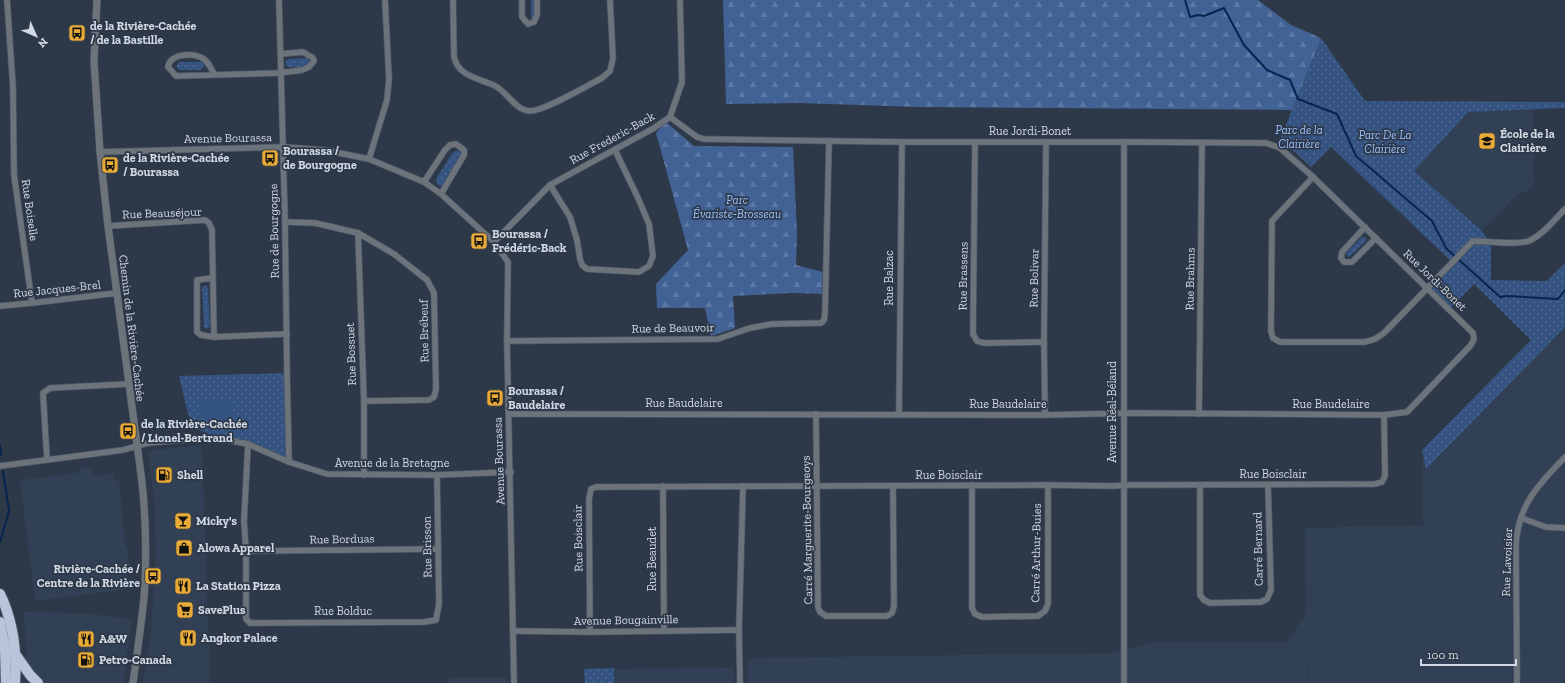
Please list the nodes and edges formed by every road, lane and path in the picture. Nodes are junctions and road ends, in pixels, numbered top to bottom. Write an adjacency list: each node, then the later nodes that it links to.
1 (7, 0): 38 (street, Rue Boiselle)
2 (98, 0): 22 (street, Chemin de la Rivière-Cachée)
3 (279, 0): 10 (street, Rue de Bourgogne)
4 (385, 0): 23 (street)
5 (453, 0): 8 (street)
6 (522, 0): 7 (street)
7 (537, 0)
8 (610, 0)
9 (680, 0): 13 (street, Rue Frederic-Back)
10 (280, 54): 11 (street, Rue de Bourgogne); 11 (street)
11 (280, 72): 12 (street); 20 (street, Rue de Bourgogne)
12 (214, 74): 12 (street)
13 (670, 117): 14 (street, Rue Jordi-Bonet); 21 (street, Rue Frederic-Back)
14 (829, 141): 15 (street, Rue Jordi-Bonet); 43 (street, Rue de Beauvoir)
15 (902, 142): 18 (street, Rue Jordi-Bonet); 50 (street, Rue Balzac)
16 (1046, 142): 17 (street, Rue Jordi-Bonet); 18 (street, Rue Jordi-Bonet); 44 (street, Rue Bolivar)
17 (1124, 142): 19 (street, Rue Jordi-Bonet); 47 (street, Avenue Réal-Béland)
18 (975, 143): 44 (street, Rue Brassens)
19 (1202, 143): 24 (street, Rue Jordi-Bonet); 51 (street, Rue Brahms)
20 (283, 147): 22 (street, Avenue Bourassa); 23 (street, Avenue Bourassa); 29 (street, Rue de Bourgogne)
21 (614, 150): 26 (street, Rue Frederic-Back); 26 (street)
22 (100, 152): 30 (street, Chemin de la Rivière-Cachée)
23 (369, 159): 25 (street, Avenue Bourassa)
24 (1313, 177): 31 (street, Rue Jordi-Bonet); 36 (street)
25 (424, 182): 27 (street, Avenue Bourassa); 27 (street)
26 (550, 185): 34 (street, Rue Frederic-Back)
27 (440, 194): 34 (street, Avenue Bourassa)
28 (1565, 209): 36 (street)
29 (285, 222): 32 (street, Rue Brébeuf); 40 (street, Rue de Bourgogne)
30 (108, 226): 35 (street, Rue Beauséjour); 37 (street, Chemin de la Rivière-Cachée)
31 (1365, 227): 33 (street, Rue Jordi-Bonet); 33 (street)
32 (358, 233): 46 (street, Rue Bossuet); 46 (street, Rue Brébeuf)
33 (1376, 238): 36 (street, Rue Jordi-Bonet)
34 (494, 242): 43 (street, Avenue Bourassa)
35 (212, 278): 41 (street, Rue Beauséjour); 41 (street)
36 (1427, 288): 42 (street, Rue Jordi-Bonet)
37 (117, 293): 38 (street, Rue Jacques-Brel); 45 (street, Chemin de la Rivière-Cachée)
38 (32, 304): 39 (street, Rue Jacques-Brel)
39 (0, 306)
40 (287, 334): 41 (street); 58 (street, Rue de Bourgogne)
41 (214, 336)
42 (1474, 339): 53 (street, Rue Baudelaire)
43 (508, 340): 48 (street, Avenue Bourassa)
44 (1044, 342): 52 (street, Rue Bolivar)
45 (128, 384): 55 (street, Chemin de la Rivière-Cachée); 57 (street)
46 (364, 401): 62 (street, Rue Bossuet)
47 (1123, 413): 51 (street, Rue Baudelaire); 52 (street, Rue Baudelaire); 71 (street, Avenue Réal-Béland)
48 (509, 414): 49 (street, Rue Baudelaire); 60 (street, Avenue Bourassa)
49 (816, 414): 50 (street, Rue Baudelaire); 68 (street, Carré Marguerite-Bourgeoys)
50 (900, 414): 52 (street, Rue Baudelaire)
51 (1199, 414): 53 (street, Rue Baudelaire)
52 (1045, 415)
53 (1384, 415): 65 (street, Rue Boisclair)
54 (248, 444): 55 (street, Avenue de la Bretagne); 58 (street, Avenue de la Bretagne); 75 (street)
55 (137, 446): 57 (street, Avenue de la Bretagne); 88 (street, Chemin de la Rivière-Cachée)
56 (1565, 458): 72 (street, Rue Lavoisier)
57 (47, 459): 59 (street, Avenue de la Bretagne)
58 (289, 462): 62 (street, Avenue de la Bretagne)
59 (0, 466)
60 (511, 472): 61 (street, Avenue de la Bretagne); 80 (street, Avenue Bourassa)
61 (437, 474): 62 (street, Avenue de la Bretagne); 74 (street, Rue Brisson)
62 (364, 475)
63 (1048, 485): 70 (street, Rue Boisclair); 70 (street, Carré Arthur-Buies); 71 (street, Rue Boisclair)
64 (1200, 485): 65 (street, Rue Boisclair); 65 (street, Carré Bernard); 71 (street, Rue Boisclair)
65 (1268, 485)
66 (663, 486): 67 (street, Rue Boisclair); 81 (street, Rue Beaudet); 82 (street, Rue Boisclair)
67 (743, 486): 68 (street, Rue Boisclair); 79 (street)
68 (817, 486): 69 (street, Rue Boisclair); 69 (street, Carré Marguerite-Bourgeoys)
69 (893, 486): 70 (street, Rue Boisclair)
70 (972, 486)
71 (1123, 486): 91 (street, Avenue Réal-Béland)
72 (1520, 518): 73 (street); 92 (street, Rue Lavoisier)
73 (1565, 528)
74 (438, 549): 75 (street, Rue Borduas); 77 (street, Rue Brisson)
75 (246, 551): 77 (street, Rue Bolduc)
76 (0, 594): 83 (highway)
77 (436, 620)
78 (0, 622): 84 (highway)
79 (739, 630): 81 (street, Avenue Bougainville); 90 (street)
80 (513, 631): 82 (street, Avenue Bougainville); 89 (street, Avenue Bourassa)
81 (664, 631): 82 (street, Avenue Bougainville)
82 (590, 632)
83 (16, 655): 86 (highway); 87 (highway)
84 (3, 666): 85 (highway)
85 (6, 683)
86 (15, 683)
87 (38, 683)
88 (133, 683)
89 (514, 683)
90 (740, 683)
91 (1124, 683)
92 (1517, 683)

